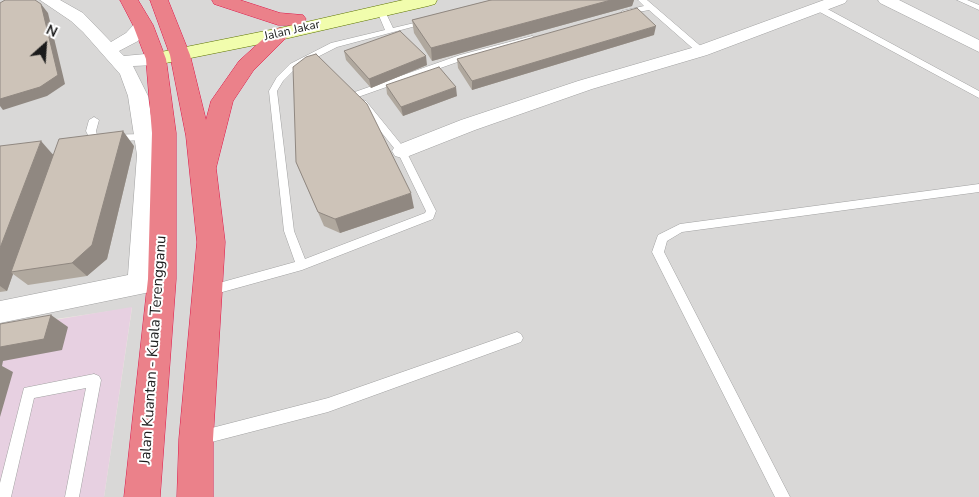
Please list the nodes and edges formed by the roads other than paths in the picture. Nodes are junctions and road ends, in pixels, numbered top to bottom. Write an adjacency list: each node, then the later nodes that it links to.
1 (48, 0): 23 (street)
2 (129, 0): 16 (highway, Jalan Kuantan - Kuala Terengganu)
3 (159, 0): 22 (highway, Jalan Kuantan - Kuala Terengganu)
4 (221, 0): 14 (highway)
5 (428, 0): 10 (main road, Jalan Jakar)
6 (839, 0): 11 (street)
7 (886, 0): 20 (street)
8 (961, 0): 12 (lane)
9 (645, 2): 13 (lane); 21 (lane)
10 (384, 5): 14 (main road, Jalan Jakar); 17 (lane); 18 (main road, Jalan Jakar)
11 (819, 8): 21 (street); 24 (lane)
12 (979, 8)
13 (613, 17)
14 (296, 19): 22 (main road, Jalan Jakar)
15 (438, 19): 17 (lane)
16 (143, 25): 22 (highway, Jalan Kuantan - Kuala Terengganu); 23 (street)
17 (390, 31): 30 (lane)
18 (280, 34): 22 (main road, Jalan Jakar); 28 (highway)
19 (538, 37): 27 (lane)
20 (979, 47)
21 (701, 51): 27 (street)
22 (166, 52): 23 (street); 26 (highway, Jalan Kuantan - Kuala Terengganu); 28 (highway, Jalan Kuantan - Kuala Terengganu)
23 (113, 56): 26 (street)
24 (979, 95)
25 (94, 120): 26 (lane)
26 (154, 135): 31 (highway, Jalan Kuantan - Kuala Terengganu)
27 (402, 150): 30 (lane)
28 (204, 171): 32 (highway, Jalan Kuantan - Kuala Terengganu)
29 (979, 188): 40 (lane)
30 (302, 265): 32 (lane)
31 (151, 281): 33 (street); 38 (highway, Jalan Kuantan - Kuala Terengganu)
32 (208, 291): 35 (highway, Jalan Kuantan - Kuala Terengganu)
33 (0, 312)
34 (516, 338): 35 (lane)
35 (196, 439): 39 (highway, Jalan Kuantan - Kuala Terengganu)
36 (4, 497): 37 (lane)
37 (72, 497)
38 (142, 497)
39 (195, 497)
40 (783, 497)

